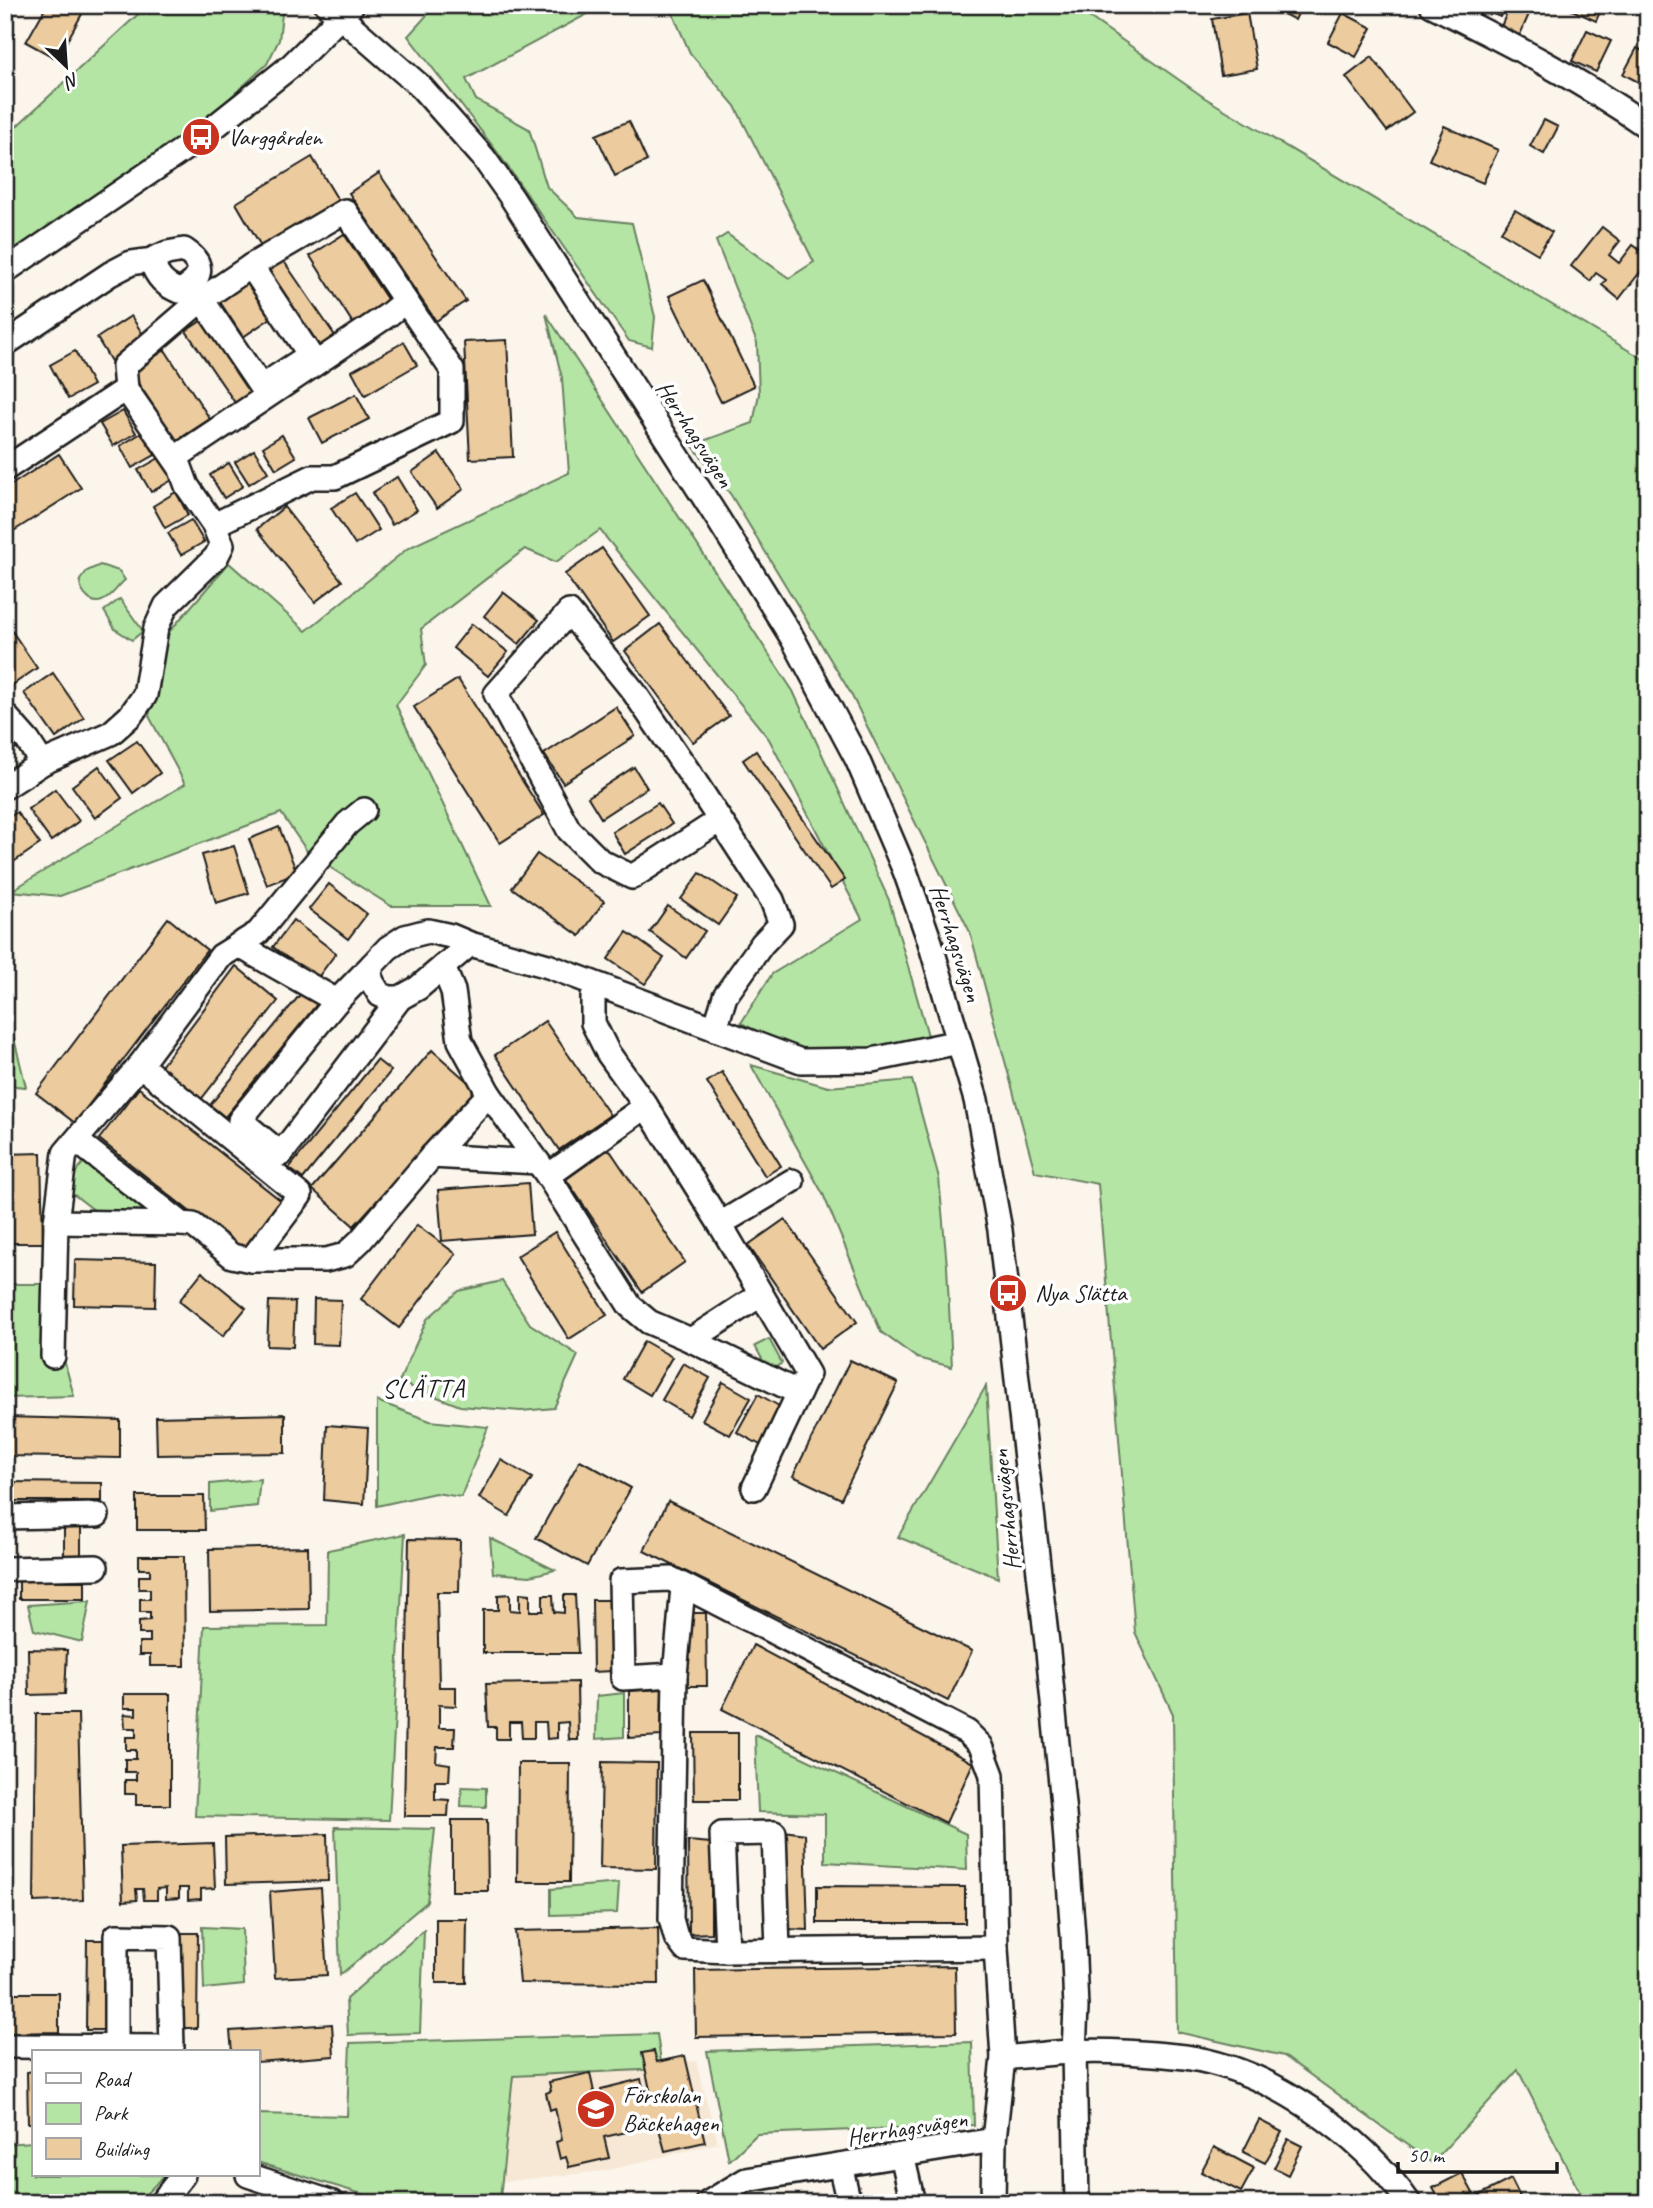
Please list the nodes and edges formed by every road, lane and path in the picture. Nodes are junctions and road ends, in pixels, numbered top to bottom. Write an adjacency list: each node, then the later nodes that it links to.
1 (1432, 5): 3 (street)
2 (340, 9): 6 (street); 27 (street, Herrhagsvägen)
3 (1648, 127)
4 (159, 256): 7 (street); 7 (street); 9 (street)
5 (251, 266): 7 (street); 7 (street); 8 (street)
6 (5, 271)
7 (197, 292): 10 (street)
8 (405, 301): 11 (street); 13 (street)
9 (5, 344)
10 (126, 388): 11 (street); 12 (street)
11 (175, 458): 13 (street)
12 (5, 469)
13 (214, 525): 15 (street)
14 (5, 715): 15 (street)
15 (42, 763): 16 (street)
16 (5, 787)
17 (364, 810): 20 (street)
18 (720, 820): 18 (street); 26 (street)
19 (470, 944): 21 (street); 22 (street); 23 (street)
20 (238, 945): 25 (street); 28 (street)
21 (372, 965): 24 (street); 25 (street)
22 (443, 967): 24 (street); 29 (street)
23 (599, 987): 26 (street); 30 (street)
24 (400, 998): 25 (street)
25 (337, 1000)
26 (715, 1029): 27 (street)
27 (959, 1042): 55 (street, Herrhagsvägen)
28 (140, 1065): 31 (street); 38 (street)
29 (489, 1094): 32 (street); 33 (street)
30 (646, 1106): 33 (street); 37 (street)
31 (77, 1141): 35 (street); 36 (street)
32 (432, 1156): 33 (street); 38 (street)
33 (543, 1169): 40 (street)
34 (792, 1181): 37 (street)
35 (56, 1222): 36 (street); 41 (street)
36 (183, 1224): 38 (street)
37 (720, 1224): 39 (street)
38 (251, 1259)
39 (760, 1295): 40 (street); 42 (street)
40 (691, 1340): 42 (street)
41 (53, 1356)
42 (799, 1393): 43 (street)
43 (754, 1488)
44 (97, 1515): 45 (street)
45 (5, 1517)
46 (96, 1567): 47 (street)
47 (5, 1569)
48 (677, 1583): 49 (street); 49 (street); 50 (street, Herrhagsvägen)
49 (675, 1675): 52 (street)
50 (996, 1948): 51 (street); 56 (street, Herrhagsvägen)
51 (778, 1950): 52 (street); 52 (street)
52 (727, 1951)
53 (5, 2046): 54 (street)
54 (116, 2046): 54 (street)
55 (1074, 2051): 56 (street); 68 (street, Herrhagsvägen); 69 (street)
56 (1003, 2058): 57 (street, Herrhagsvägen)
57 (994, 2140): 58 (street, Herrhagsvägen); 67 (street)
58 (902, 2155): 59 (street, Herrhagsvägen); 66 (street)
59 (840, 2165): 64 (street, Herrhagsvägen); 65 (street)
60 (182, 2176): 62 (street)
61 (251, 2176): 63 (street)
62 (161, 2203)
63 (333, 2203)
64 (708, 2203)
65 (849, 2203)
66 (913, 2203)
67 (993, 2203)
68 (1077, 2203)
69 (1409, 2203)

